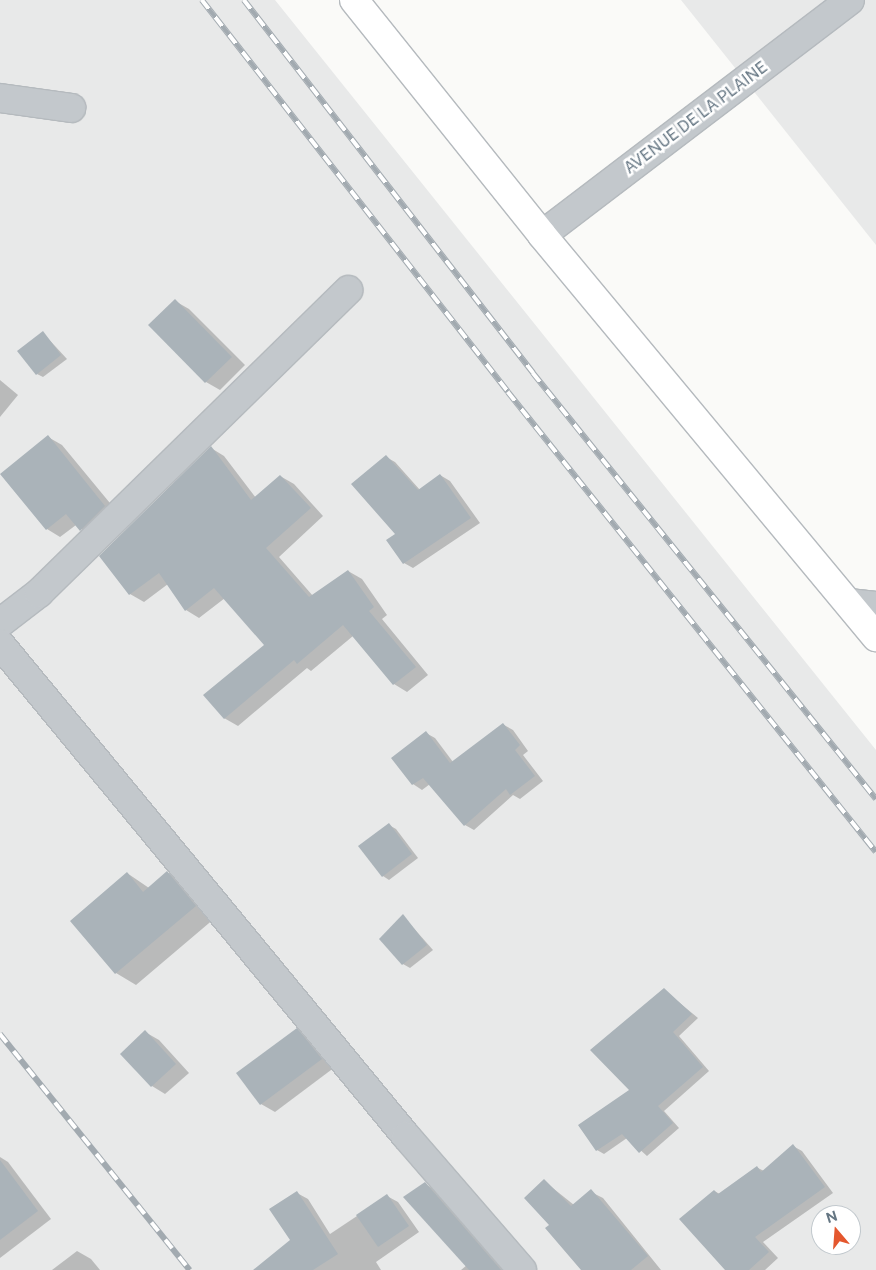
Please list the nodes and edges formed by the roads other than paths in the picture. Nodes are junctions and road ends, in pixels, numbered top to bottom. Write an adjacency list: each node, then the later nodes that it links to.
1 (354, 0): 5 (main road)
2 (850, 0): 5 (street, AVENUE DE LA PLAINE)
3 (0, 98): 4 (street)
4 (71, 108)
5 (542, 235): 7 (main road)
6 (348, 290): 9 (street)
7 (849, 602): 8 (street); 10 (main road)
8 (876, 606)
9 (0, 623)
10 (876, 637)
11 (0, 644): 12 (street)
12 (522, 1270)

